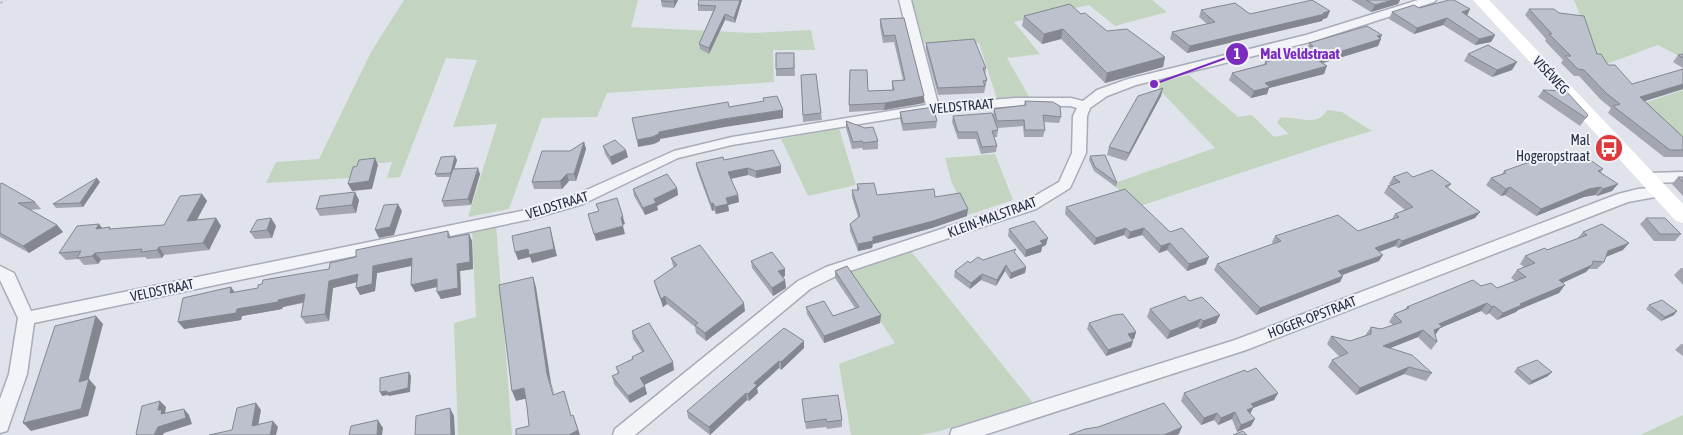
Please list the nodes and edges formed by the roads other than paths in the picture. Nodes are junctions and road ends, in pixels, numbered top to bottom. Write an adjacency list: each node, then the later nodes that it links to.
1 (905, 0): 5 (street)
2 (1430, 0): 4 (street)
3 (1481, 0): 7 (main road, VISÉWEG)
4 (1085, 106): 5 (street, VELDSTRAAT); 12 (street, KLEIN-MALSTRAAT)
5 (932, 108): 10 (street, VELDSTRAAT)
6 (1683, 177): 7 (street, HOGER-OPSTRAAT)
7 (1654, 185): 8 (main road, VISÉWEG); 13 (street, HOGER-OPSTRAAT)
8 (1683, 216)
9 (0, 272): 10 (street)
10 (26, 318): 11 (street)
11 (0, 425)
12 (633, 432)
13 (959, 435)

